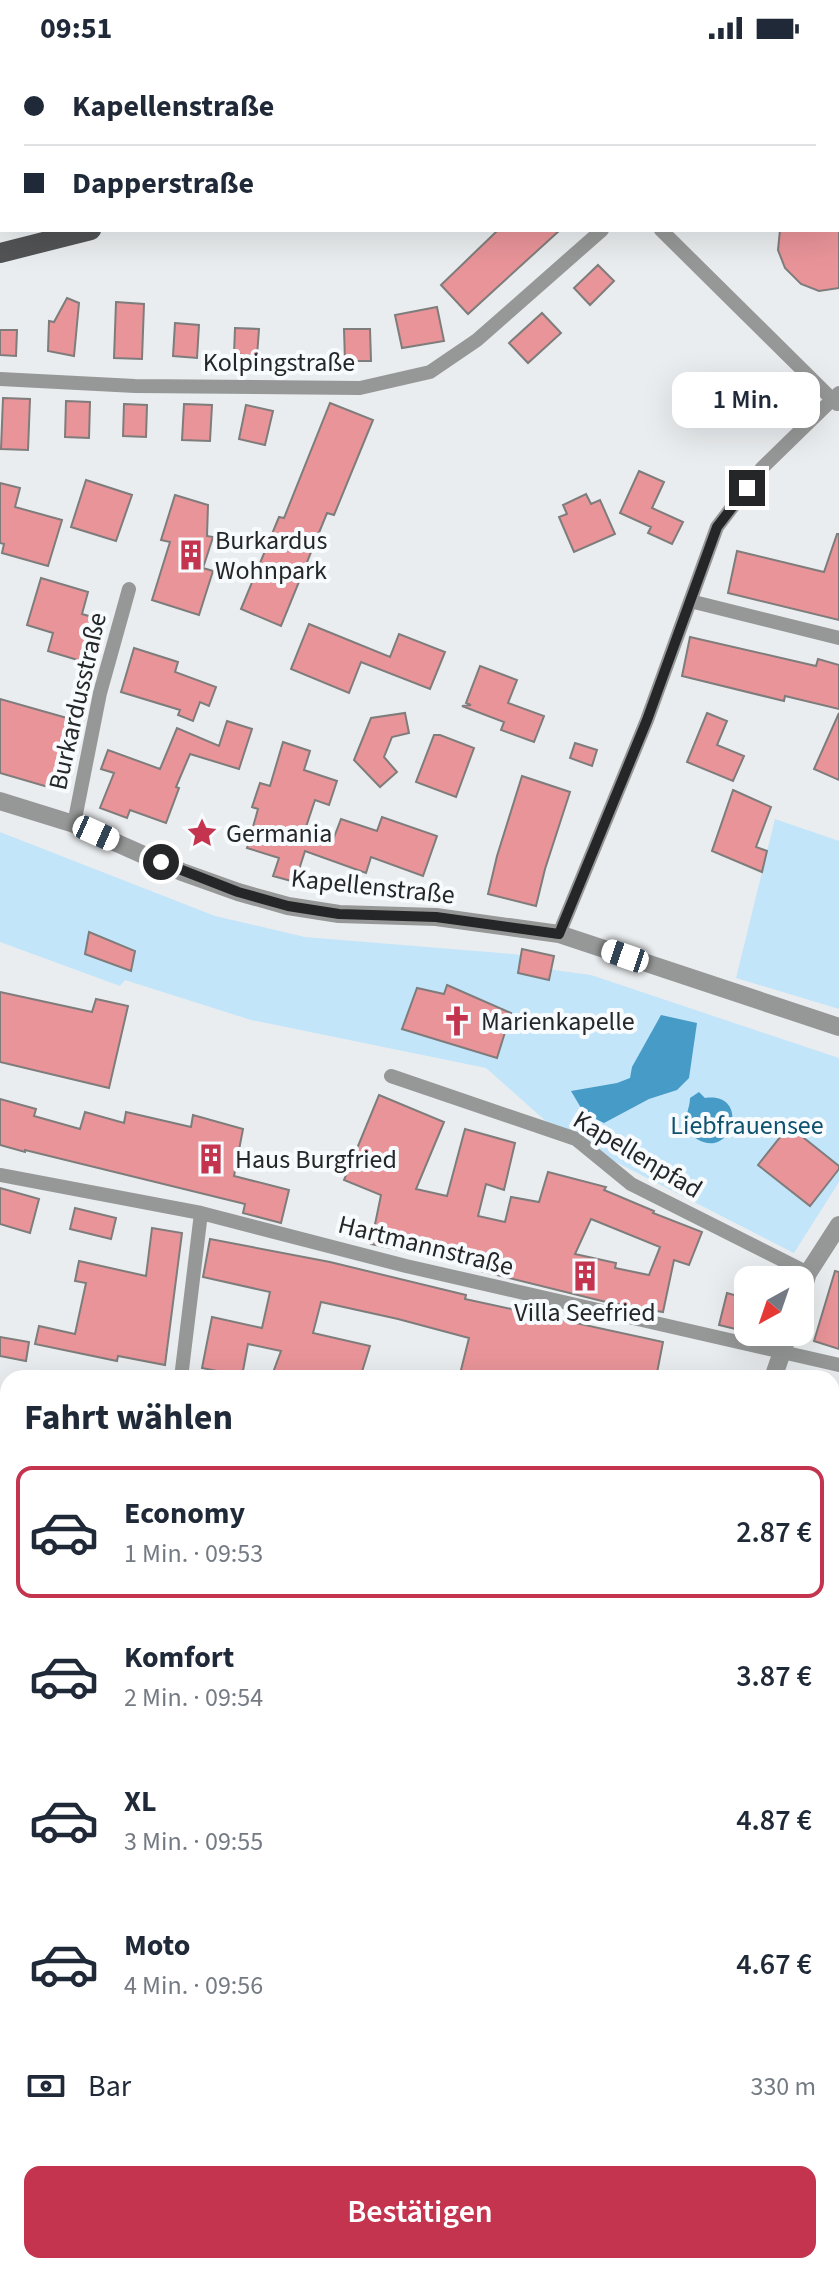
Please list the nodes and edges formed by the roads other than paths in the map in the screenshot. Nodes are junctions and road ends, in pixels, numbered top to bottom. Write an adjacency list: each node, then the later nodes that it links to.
1 (83, 232): 4 (main road)
2 (600, 232): 5 (street, Kolpingstraße)
3 (663, 232): 6 (street)
4 (0, 253)
5 (0, 379)
6 (837, 399): 8 (street)
7 (129, 589): 11 (street, Burkardusstraße)
8 (690, 601): 9 (street); 12 (street)
9 (839, 638)
10 (0, 801): 11 (street, Kapellenstraße)
11 (74, 824): 12 (street, Kapellenstraße)
12 (559, 934): 13 (street, Kapellenstraße)
13 (839, 1027)
14 (391, 1076): 18 (street, Kapellenpfad)
15 (0, 1175): 16 (street, Hartmannstraße)
16 (201, 1213): 21 (street, Hartmannstraße); 23 (street)
17 (839, 1225): 19 (street)
18 (794, 1266)
19 (813, 1266)
20 (784, 1346): 21 (street)
21 (782, 1352): 22 (street, Hartmannstraße); 24 (street)
22 (839, 1365)
23 (182, 1370)
24 (776, 1370)

